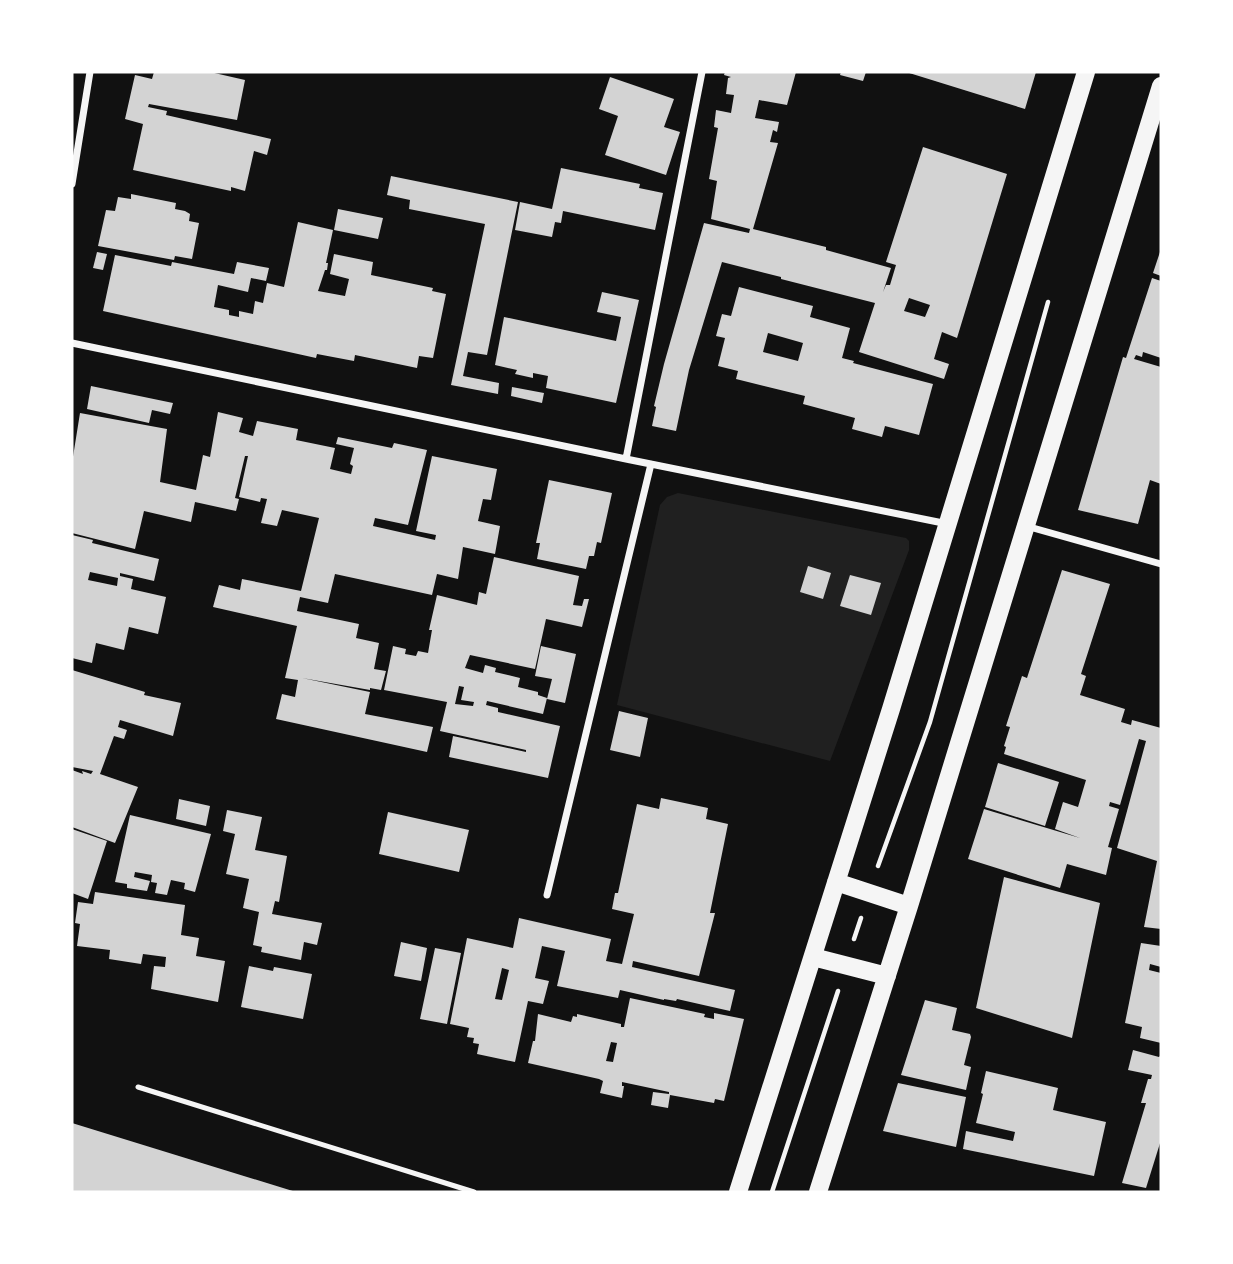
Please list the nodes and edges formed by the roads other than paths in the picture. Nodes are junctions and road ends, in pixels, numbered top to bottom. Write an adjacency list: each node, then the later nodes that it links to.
1 (90, 72): 5 (street)
2 (702, 72): 7 (street)
3 (1086, 72): 9 (main road)
4 (1161, 86): 10 (main road)
5 (72, 184)
6 (72, 343): 7 (street)
7 (626, 459): 8 (street)
8 (651, 464): 9 (street); 13 (street)
9 (949, 524): 12 (main road)
10 (1025, 526): 11 (street); 14 (main road)
11 (1161, 564)
12 (836, 882): 14 (main road); 15 (main road)
13 (547, 895)
14 (909, 906): 16 (main road)
15 (813, 957): 16 (main road); 19 (main road)
16 (887, 976): 20 (main road)
17 (138, 1087): 18 (lane)
18 (474, 1192)
19 (738, 1192)
20 (818, 1192)

